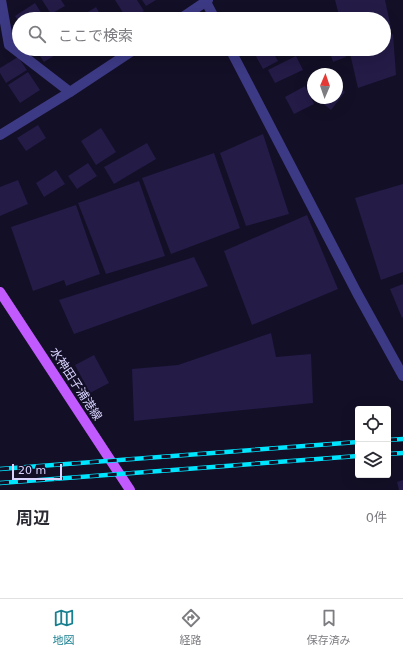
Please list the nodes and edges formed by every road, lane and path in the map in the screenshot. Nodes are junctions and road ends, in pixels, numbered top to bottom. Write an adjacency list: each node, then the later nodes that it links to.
1 (1, 0): 5 (street)
2 (206, 1): 3 (street); 4 (street)
3 (190, 12)
4 (212, 12)
5 (12, 47)
6 (23, 56): 9 (street)
7 (124, 56): 9 (street)
8 (234, 56): 12 (street)
9 (70, 92): 10 (street)
10 (0, 135)
11 (0, 292): 13 (main road, 水神田子浦港線)
12 (403, 376)
13 (130, 490)

